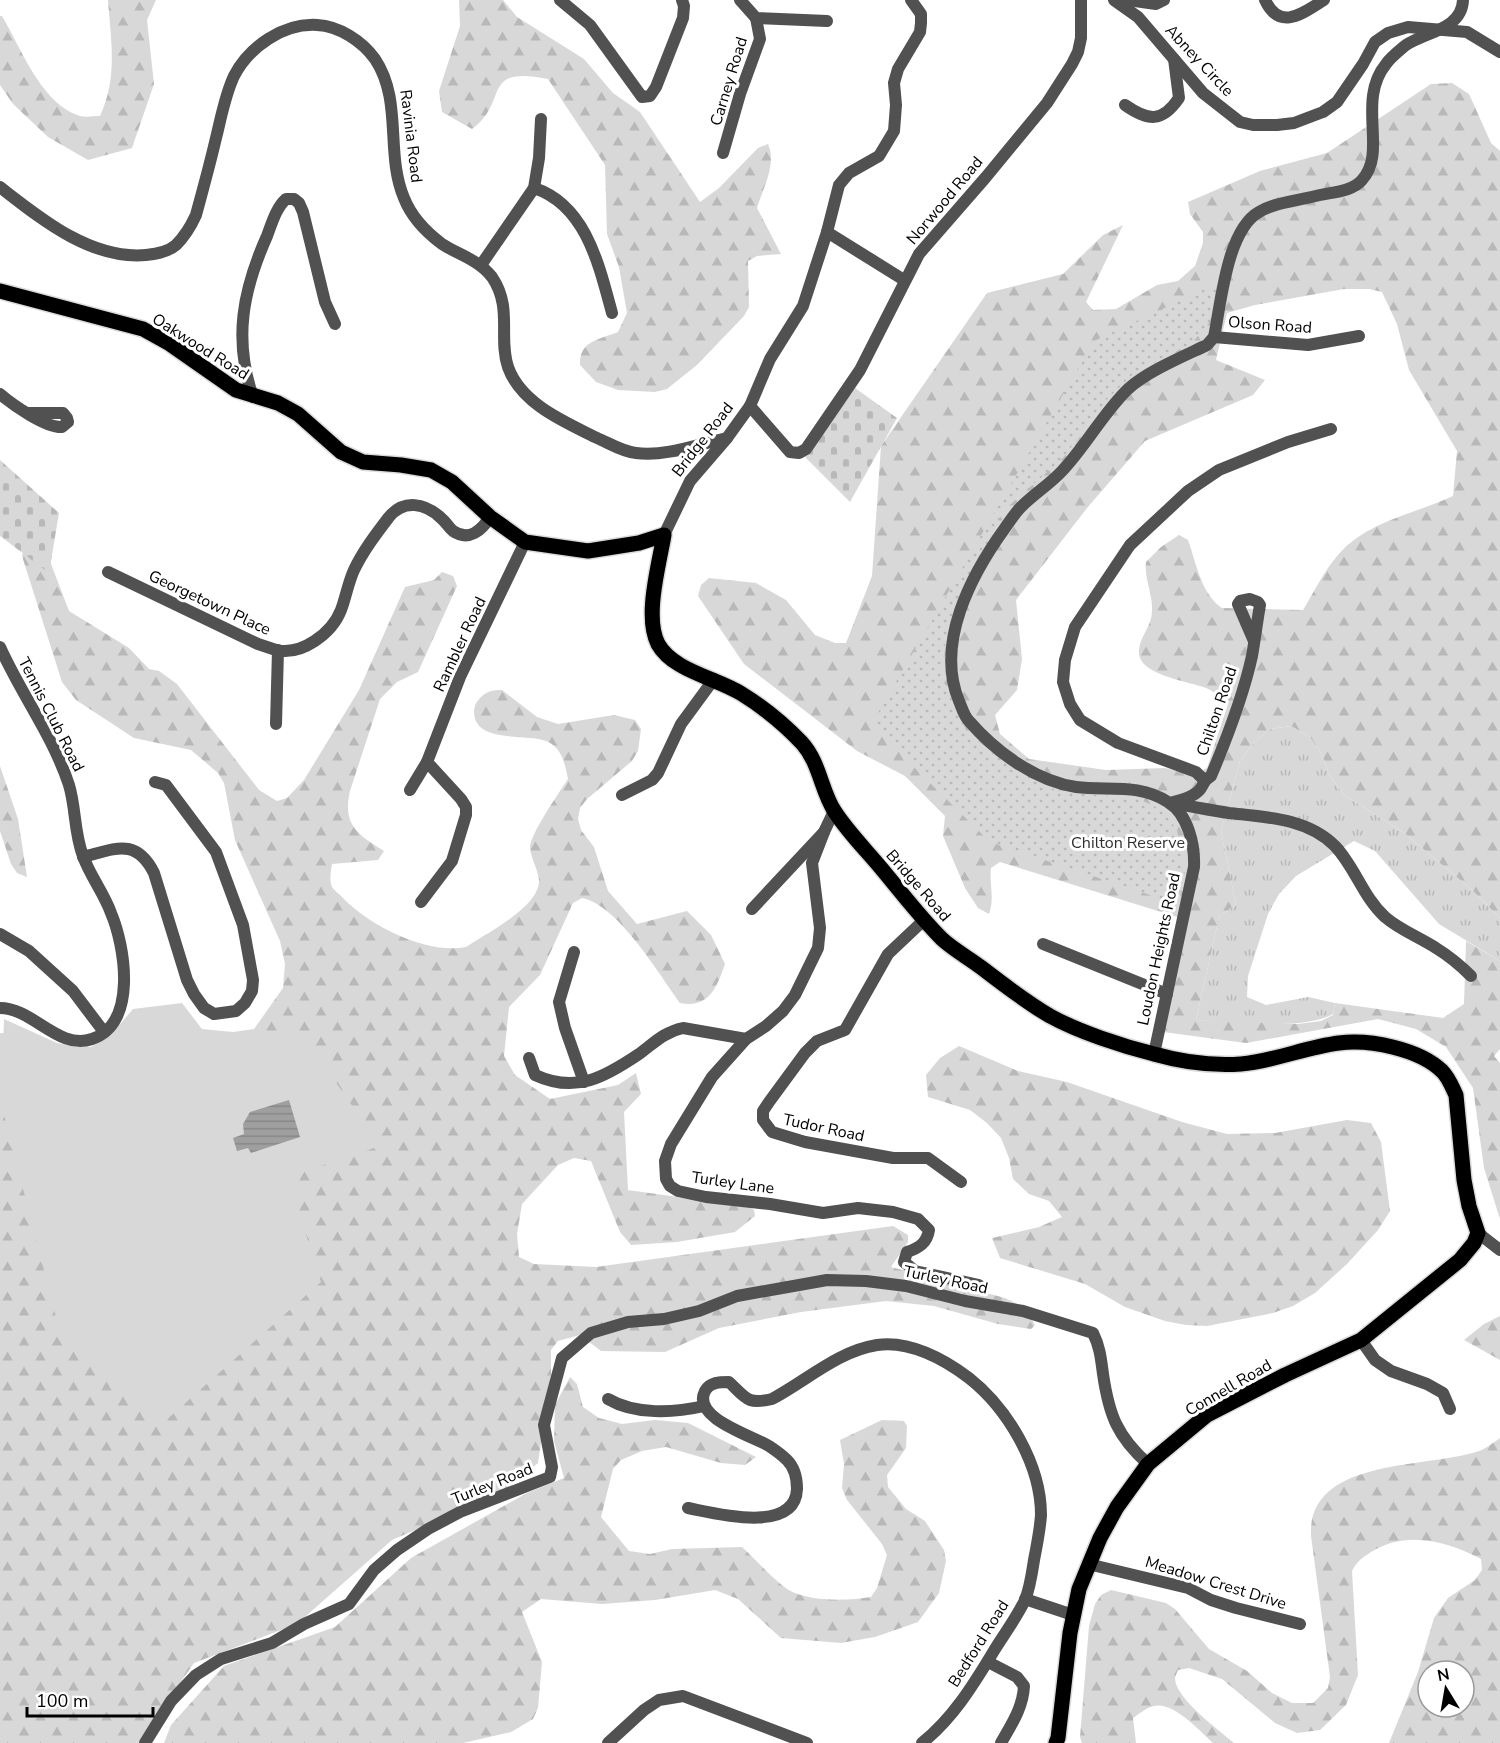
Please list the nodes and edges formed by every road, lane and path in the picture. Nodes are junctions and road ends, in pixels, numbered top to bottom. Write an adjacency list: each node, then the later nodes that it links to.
1 (560, 0): 2 (street)
2 (682, 0)
3 (740, 0): 12 (street)
4 (911, 0): 22 (street, Bridge Road)
5 (1081, 0): 24 (street, Norwood Road)
6 (1114, 0): 16 (street, Abney Circle)
7 (1128, 0): 8 (street, Abney Circle)
8 (1164, 0)
9 (1265, 0): 10 (street)
10 (1324, 0)
11 (1463, 0): 14 (street)
12 (756, 18): 13 (street); 19 (street, Carney Road)
13 (827, 21)
14 (1443, 28): 15 (street, Abney Circle); 16 (street, Abney Circle); 29 (street)
15 (1500, 52)
16 (1174, 59): 17 (street)
17 (1125, 105)
18 (541, 119): 21 (street)
19 (723, 153)
20 (0, 187): 23 (street, Ravinia Road)
21 (534, 188): 23 (street); 26 (street)
22 (827, 232): 24 (street); 32 (street, Bridge Road)
23 (481, 265): 35 (street, Ravinia Road)
24 (904, 280): 32 (street, Norwood Road)
25 (0, 291): 31 (main road, Oakwood Road)
26 (612, 313)
27 (335, 324): 31 (street)
28 (1359, 336): 29 (street, Olson Road)
29 (1214, 337): 51 (street)
30 (0, 394): 33 (street)
31 (253, 397): 36 (main road, Oakwood Road)
32 (750, 406): 35 (street, Bridge Road)
33 (29, 413)
34 (1331, 429): 47 (street)
35 (727, 438): 37 (street, Bridge Road)
36 (490, 517): 38 (main road, Oakwood Road); 42 (street, Georgetown Place)
37 (663, 536): 38 (main road, Oakwood Road); 44 (main road, Bridge Road)
38 (525, 542): 46 (street, Rambler Road)
39 (108, 572): 42 (street, Georgetown Place)
40 (1254, 641): 47 (street, Chilton Road)
41 (0, 647): 43 (street, Tennis Club Road)
42 (278, 651): 45 (street)
43 (5, 669): 54 (street, Tennis Club Road)
44 (714, 679): 50 (street); 52 (main road, Bridge Road)
45 (276, 724)
46 (427, 762): 49 (street, Rambler Road); 55 (street)
47 (1204, 780): 51 (street, Chilton Road)
48 (155, 782): 54 (street)
49 (410, 790)
50 (622, 795)
51 (1170, 802): 61 (street); 62 (street, Loudon Heights Road)
52 (834, 811): 53 (street); 57 (main road, Bridge Road)
53 (824, 832): 56 (street); 65 (street, Turley Lane)
54 (83, 857): 64 (street, Tennis Club Road)
55 (421, 902)
56 (752, 909)
57 (924, 920): 66 (main road, Bridge Road); 69 (street, Tudor Road)
58 (0, 934): 64 (street)
59 (1042, 944): 62 (street)
60 (574, 952): 68 (street)
61 (1471, 976)
62 (1167, 994): 66 (street, Loudon Heights Road)
63 (0, 1008): 64 (street)
64 (104, 1032)
65 (746, 1039): 68 (street); 72 (street, Turley Lane)
66 (1154, 1054): 70 (main road)
67 (529, 1058): 68 (street)
68 (584, 1082)
69 (961, 1182)
70 (1478, 1233): 71 (street); 73 (main road, Connell Road)
71 (1500, 1250)
72 (979, 1285)
73 (1361, 1340): 76 (street); 77 (main road, Connell Road)
74 (608, 1399): 75 (street)
75 (704, 1406): 78 (street); 80 (street, Bedford Road)
76 (1450, 1409)
77 (1148, 1464): 79 (main road, Connell Road); 84 (street, Turley Road)
78 (688, 1508)
79 (1088, 1564): 81 (main road, Connell Road); 82 (street, Meadow Crest Drive)
80 (1025, 1599): 81 (street); 83 (street, Bedford Road)
81 (1073, 1615): 89 (main road, Connell Road)
82 (1300, 1624)
83 (988, 1662): 87 (street, Bedford Road); 88 (street)
84 (145, 1743)
85 (609, 1743): 86 (street)
86 (807, 1743)
87 (922, 1743)
88 (1001, 1743)
89 (1056, 1743)

